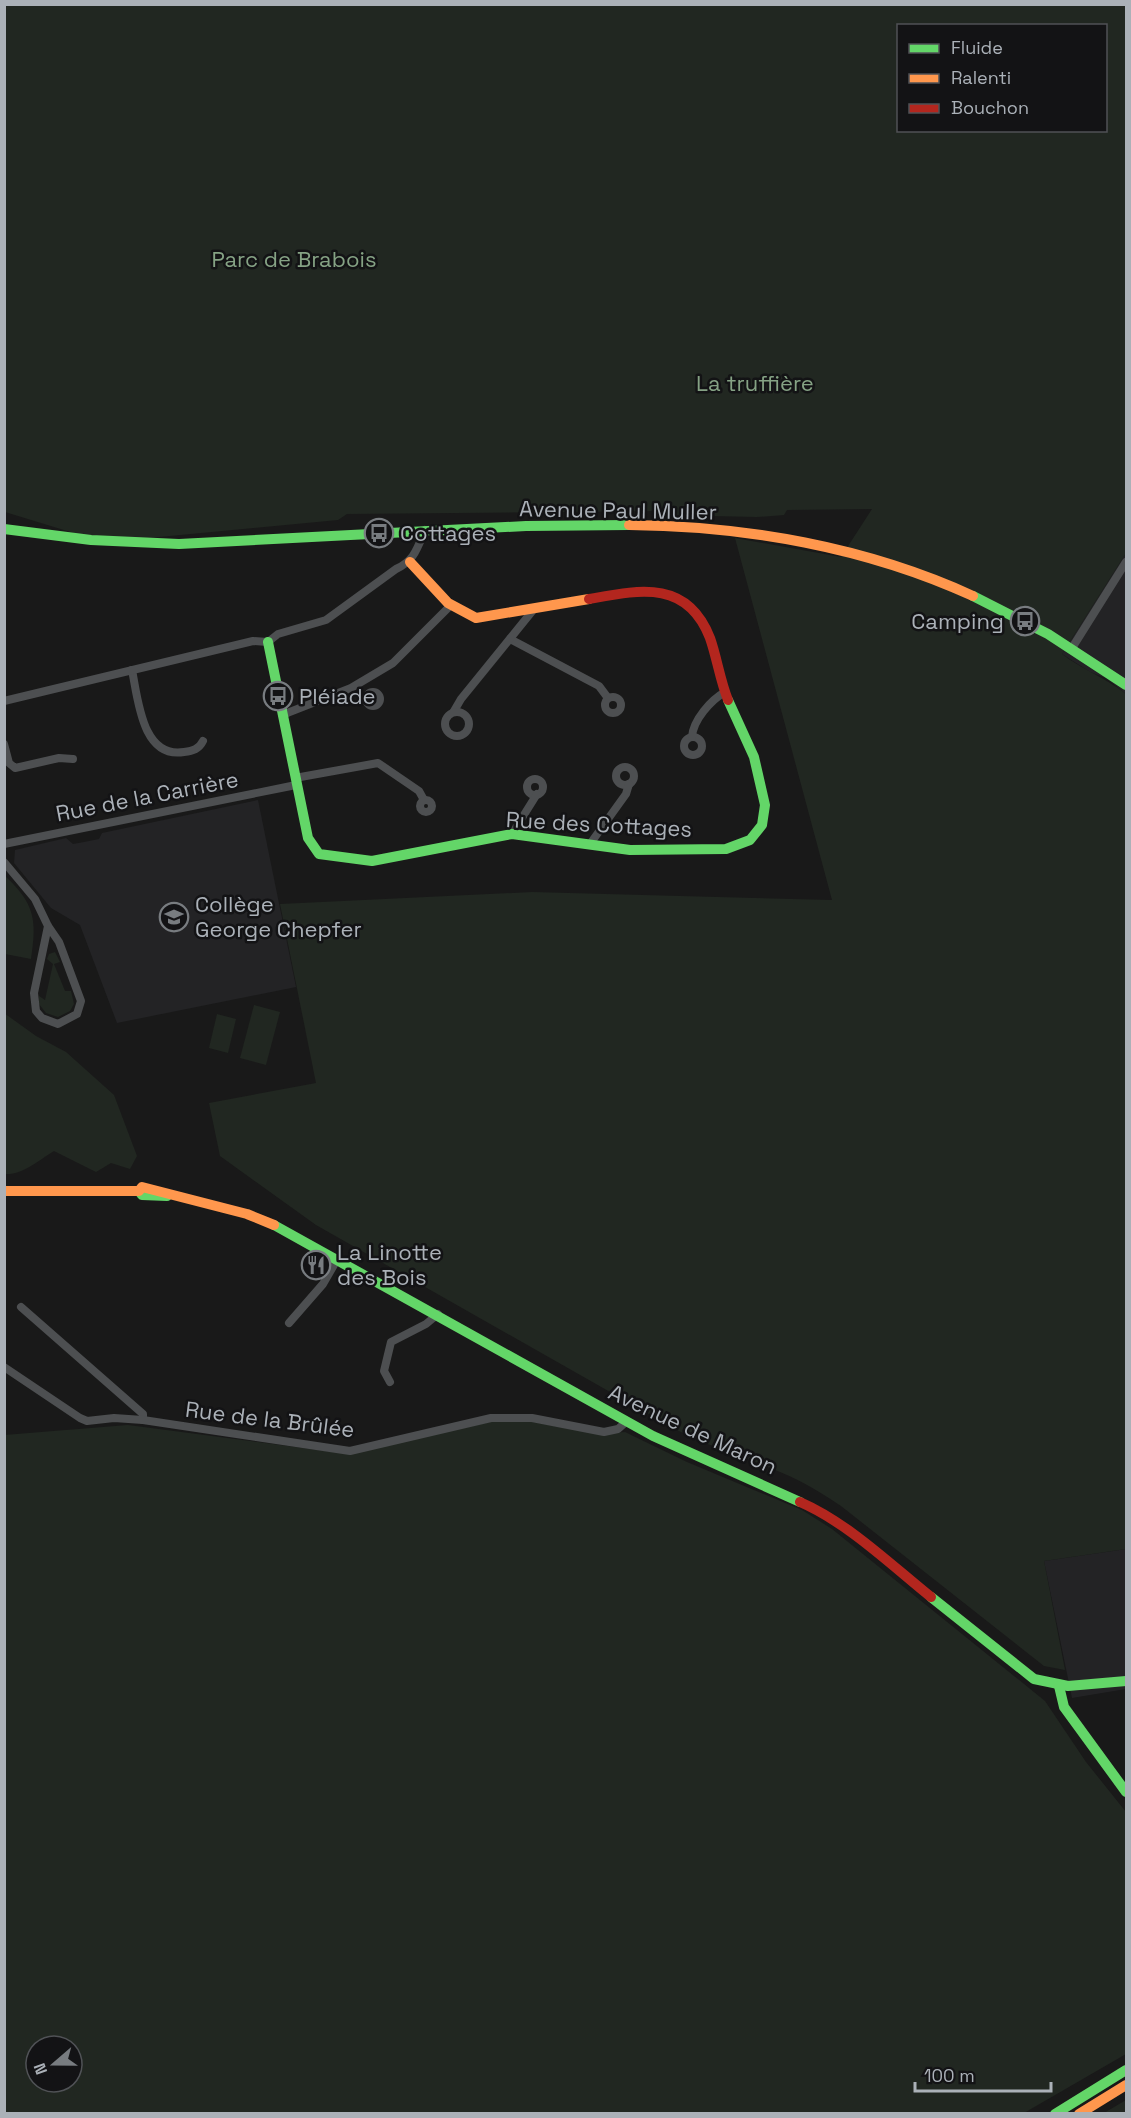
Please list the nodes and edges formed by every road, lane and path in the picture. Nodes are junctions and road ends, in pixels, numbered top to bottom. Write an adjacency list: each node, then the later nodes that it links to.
1 (4, 529): 2 (main road, Avenue Paul Muller)
2 (424, 530): 3 (street); 9 (main road, Avenue Paul Muller)
3 (410, 562): 5 (main road, Rue des Cottages); 8 (street)
4 (1126, 562): 9 (street)
5 (451, 605): 6 (main road, Rue des Cottages); 11 (street)
6 (534, 609): 7 (street); 13 (main road, Rue des Cottages)
7 (510, 639): 15 (street); 17 (street)
8 (268, 642): 10 (street); 18 (main road, Rue des Cottages)
9 (1072, 648): 12 (main road, Avenue Paul Muller)
10 (132, 670): 16 (street); 20 (street)
11 (358, 684): 14 (street); 18 (street)
12 (1126, 685)
13 (725, 692): 19 (street); 29 (main road, Rue des Cottages)
14 (368, 694)
15 (608, 698)
16 (4, 701)
17 (454, 711)
18 (282, 715): 23 (main road, Rue des Cottages)
19 (692, 737)
20 (203, 741)
21 (4, 744): 22 (street)
22 (73, 759)
23 (295, 782): 26 (street, Rue de la Carrière); 27 (main road, Rue des Cottages); 28 (street, Rue de la Carrière)
24 (629, 784): 29 (street)
25 (537, 794): 27 (street)
26 (424, 800)
27 (512, 834): 29 (main road, Rue des Cottages)
28 (4, 844)
29 (590, 844)
30 (4, 862): 31 (street)
31 (48, 926): 31 (street)
32 (4, 1191): 33 (main road, Avenue de Maron)
33 (338, 1258): 35 (main road, Avenue de Maron); 36 (street)
34 (21, 1306): 39 (street)
35 (438, 1314): 38 (street); 40 (main road, Avenue de Maron)
36 (289, 1323)
37 (4, 1366): 39 (street, Rue de la Brûlée)
38 (390, 1382)
39 (142, 1420): 40 (street, Rue de la Brûlée)
40 (626, 1422): 42 (main road, Avenue de Maron)
41 (1126, 1681): 42 (main road)
42 (1059, 1686): 43 (main road)
43 (1126, 1792)
44 (1126, 2070): 47 (main road)
45 (1126, 2085): 46 (main road)
46 (1108, 2096): 48 (main road); 49 (main road)
47 (1055, 2114)
48 (1080, 2114)
49 (1095, 2114)

